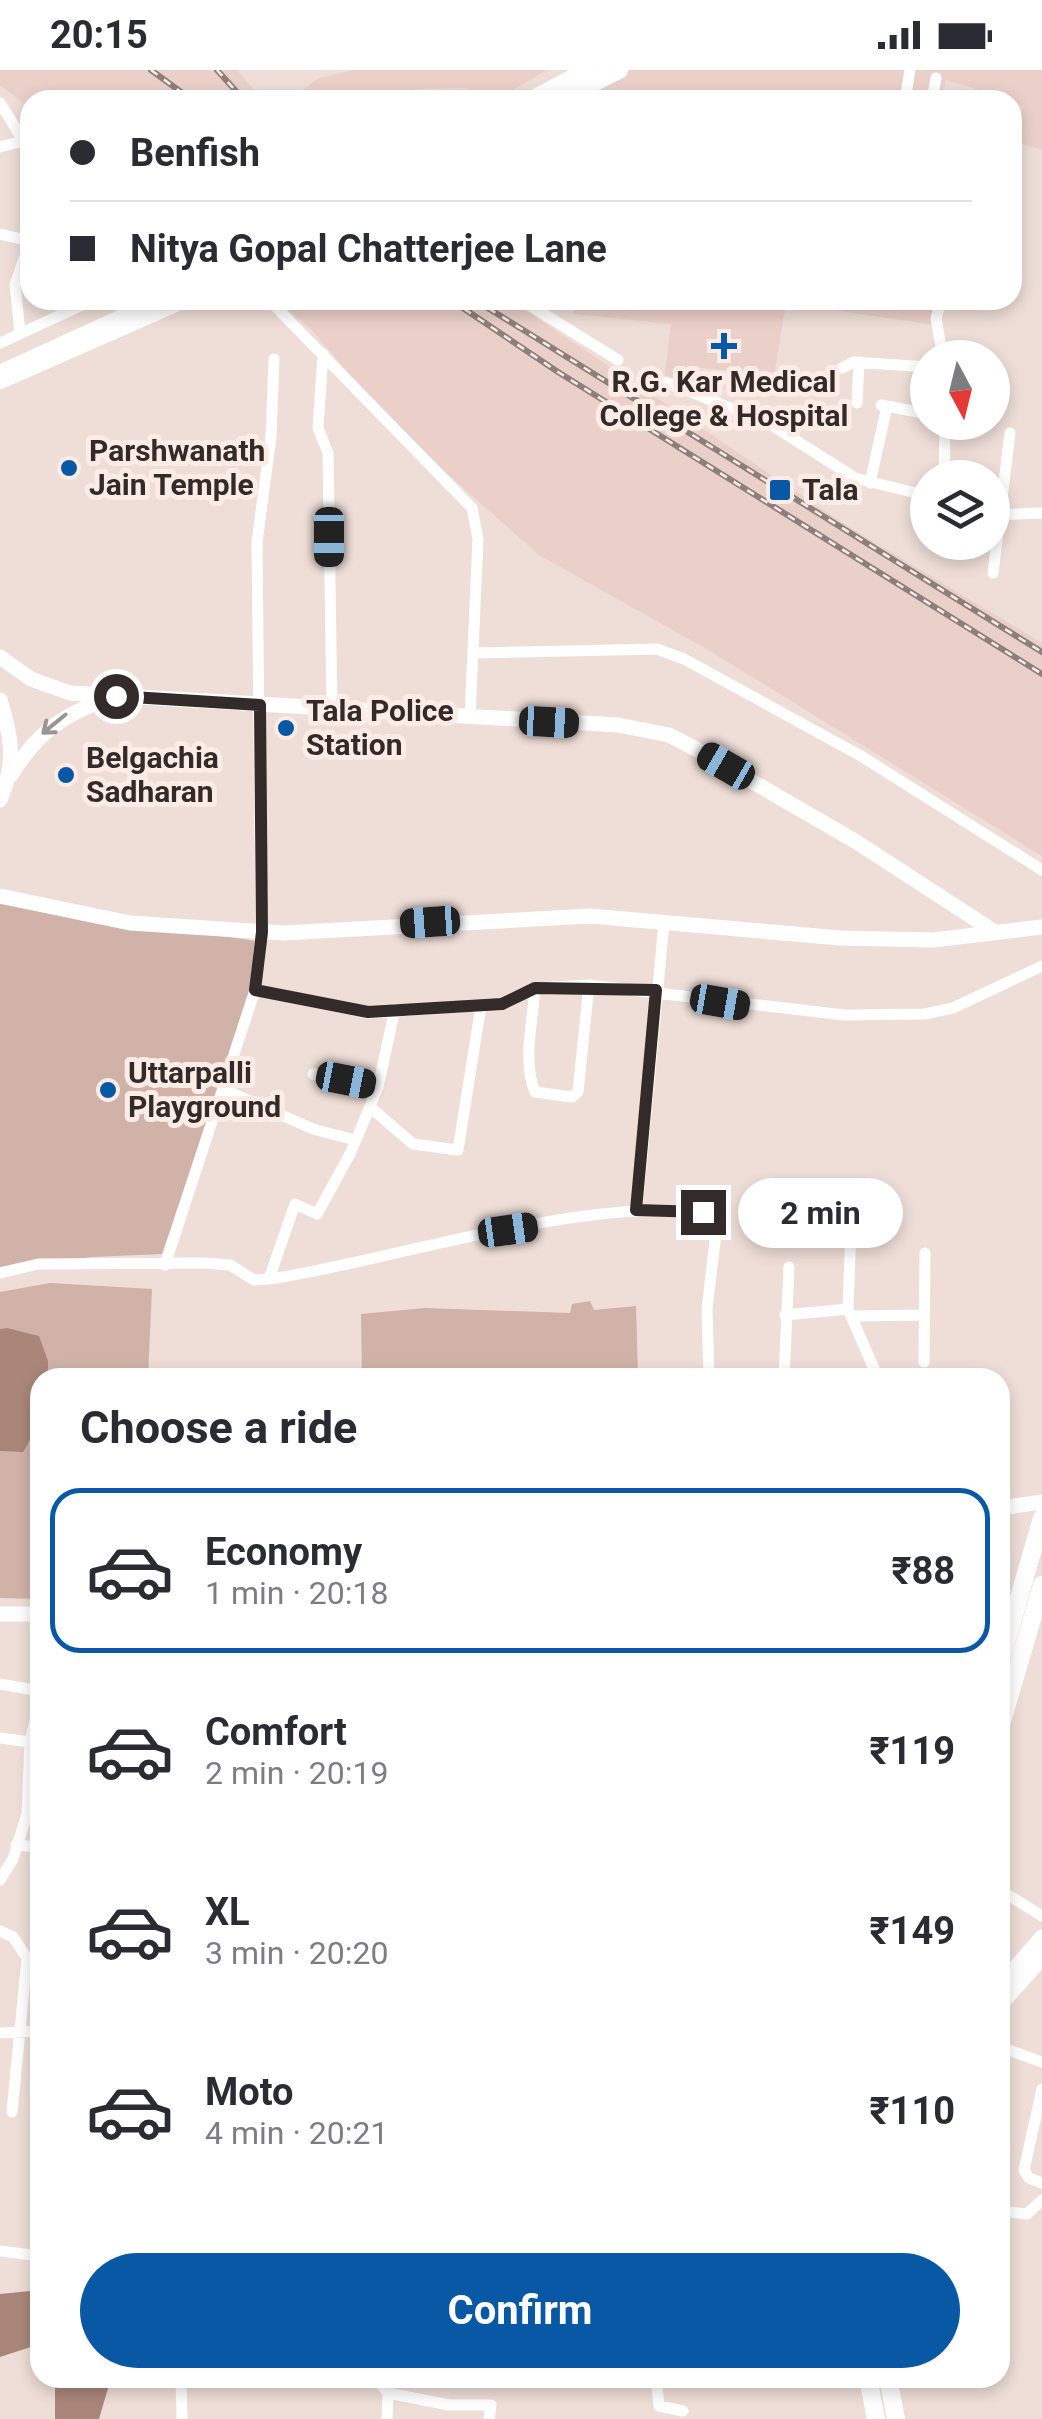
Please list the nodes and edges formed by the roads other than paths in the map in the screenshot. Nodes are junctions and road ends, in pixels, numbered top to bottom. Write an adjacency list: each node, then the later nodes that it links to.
1 (620, 70): 2 (main road); 6 (street)
2 (593, 74): 4 (main road); 5 (main road)
3 (936, 78): 7 (street)
4 (555, 90)
5 (571, 90)
6 (590, 90)
7 (934, 90)
8 (0, 103): 9 (street)
9 (20, 135)
10 (20, 270): 20 (street)
11 (70, 310): 20 (street)
12 (114, 310): 26 (main road)
13 (140, 310): 30 (main road)
14 (150, 310): 19 (street)
15 (170, 310): 19 (street)
16 (279, 310): 23 (street)
17 (538, 310): 25 (street)
18 (938, 310): 21 (street)
19 (153, 318): 32 (street)
20 (20, 333): 22 (street)
21 (940, 340)
22 (0, 343)
23 (323, 354): 41 (street); 46 (street)
24 (274, 359): 45 (street)
25 (618, 360)
26 (0, 362)
27 (860, 362): 28 (street); 29 (street); 33 (street)
28 (910, 366)
29 (842, 368)
30 (0, 374)
31 (666, 382): 35 (street)
32 (0, 384)
33 (857, 403)
34 (910, 411): 35 (street)
35 (870, 482): 36 (street)
36 (910, 492)
37 (1042, 513): 38 (street)
38 (1010, 515)
39 (994, 560): 40 (street)
40 (993, 573)
41 (474, 652): 47 (street); 50 (street)
42 (0, 656): 43 (street)
43 (116, 696): 45 (street); 48 (street, one-way to 48)
44 (0, 700): 48 (street)
45 (260, 705): 46 (street); 55 (street)
46 (332, 709): 47 (street)
47 (470, 718): 54 (street)
48 (10, 776): 49 (street)
49 (0, 800)
50 (1042, 870)
51 (0, 896): 55 (street)
52 (664, 923): 54 (street); 55 (street); 60 (street)
53 (1042, 927): 54 (street)
54 (992, 930)
55 (262, 932): 59 (street)
56 (1042, 966): 60 (street)
57 (589, 986): 58 (street); 58 (street); 60 (street)
58 (535, 988): 61 (street)
59 (255, 990): 62 (street); 65 (street)
60 (656, 990): 68 (street)
61 (481, 1006): 62 (street); 66 (street)
62 (394, 1009): 64 (street)
63 (314, 1074): 64 (street)
64 (378, 1087): 66 (street)
65 (223, 1090): 67 (street); 71 (street)
66 (370, 1107): 67 (street)
67 (355, 1140): 74 (street)
68 (636, 1210): 74 (street); 79 (street)
69 (851, 1227): 75 (street)
70 (925, 1252): 77 (street)
71 (165, 1266): 73 (street); 74 (street)
72 (789, 1268): 76 (street)
73 (0, 1273)
74 (269, 1279)
75 (851, 1312): 76 (street); 77 (street); 81 (street)
76 (785, 1316): 80 (street)
77 (924, 1316): 78 (street)
78 (924, 1362)
79 (709, 1368)
80 (784, 1368)
81 (874, 1368)
82 (1042, 1502): 83 (street)
83 (1010, 1507)
84 (1042, 1518): 88 (main road)
85 (1042, 1585): 91 (main road)
86 (30, 1615): 87 (street)
87 (1, 1619)
88 (1010, 1628)
89 (0, 1684): 90 (street)
90 (30, 1690)
91 (1010, 1694)
92 (0, 1738): 93 (street)
93 (30, 1742)
94 (30, 1804): 95 (street)
95 (16, 1845): 96 (street); 97 (street)
96 (30, 1846)
97 (6, 1858): 98 (street)
98 (0, 1880)
99 (1010, 1896): 100 (street)
100 (1042, 1916)
101 (0, 1931): 103 (street)
102 (1042, 1937): 106 (street)
103 (30, 1954)
104 (1042, 1956): 108 (main road)
105 (1042, 1965): 109 (street)
106 (1010, 1973)
107 (30, 1979): 112 (street)
108 (1010, 1993)
109 (1010, 2002)
110 (30, 2031): 112 (street)
111 (0, 2032): 112 (street)
112 (20, 2032): 116 (street)
113 (1010, 2051): 114 (street)
114 (1042, 2062)
115 (1042, 2089): 117 (street)
116 (12, 2112)
117 (1042, 2183)
118 (1042, 2200): 119 (street)
119 (1010, 2212)
120 (0, 2250): 121 (street)
121 (30, 2254)
122 (181, 2388): 129 (street)
123 (383, 2388): 127 (street)
124 (657, 2388): 128 (street)
125 (870, 2388): 132 (main road)
126 (890, 2388): 133 (main road)
127 (388, 2394): 130 (street); 131 (street)
128 (683, 2411)
129 (182, 2419)
130 (387, 2419)
131 (489, 2419)
132 (876, 2419)
133 (896, 2419)

